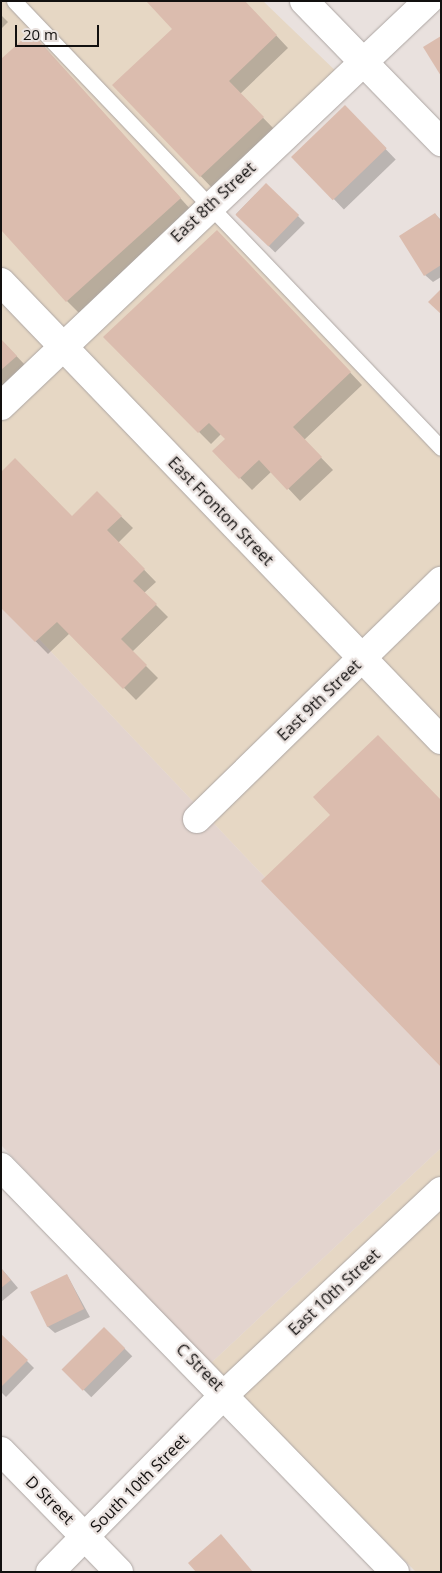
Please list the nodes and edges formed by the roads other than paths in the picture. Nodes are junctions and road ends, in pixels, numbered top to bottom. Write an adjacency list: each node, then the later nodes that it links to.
1 (14, 1): 6 (lane)
2 (304, 1): 4 (street)
3 (428, 1): 4 (street, East 8th Street)
4 (365, 59): 5 (street); 6 (street, East 8th Street)
5 (441, 142)
6 (209, 206): 8 (street, East 8th Street); 10 (lane)
7 (1, 282): 8 (street, East Fronton Street)
8 (62, 345): 9 (street, East 8th Street); 12 (street, East Fronton Street)
9 (1, 406)
10 (441, 448)
11 (441, 581): 12 (street, East 9th Street)
12 (364, 657): 13 (street, East Fronton Street); 14 (street, East 9th Street)
13 (441, 740)
14 (197, 819)
15 (1, 1167): 17 (street, C Street)
16 (441, 1191): 17 (street, East 10th Street)
17 (226, 1394): 19 (street, South 10th Street); 22 (street, C Street)
18 (1, 1451): 19 (street, D Street)
19 (86, 1537): 20 (street, South 10th Street); 21 (street, D Street)
20 (50, 1572)
21 (119, 1572)
22 (396, 1572)

